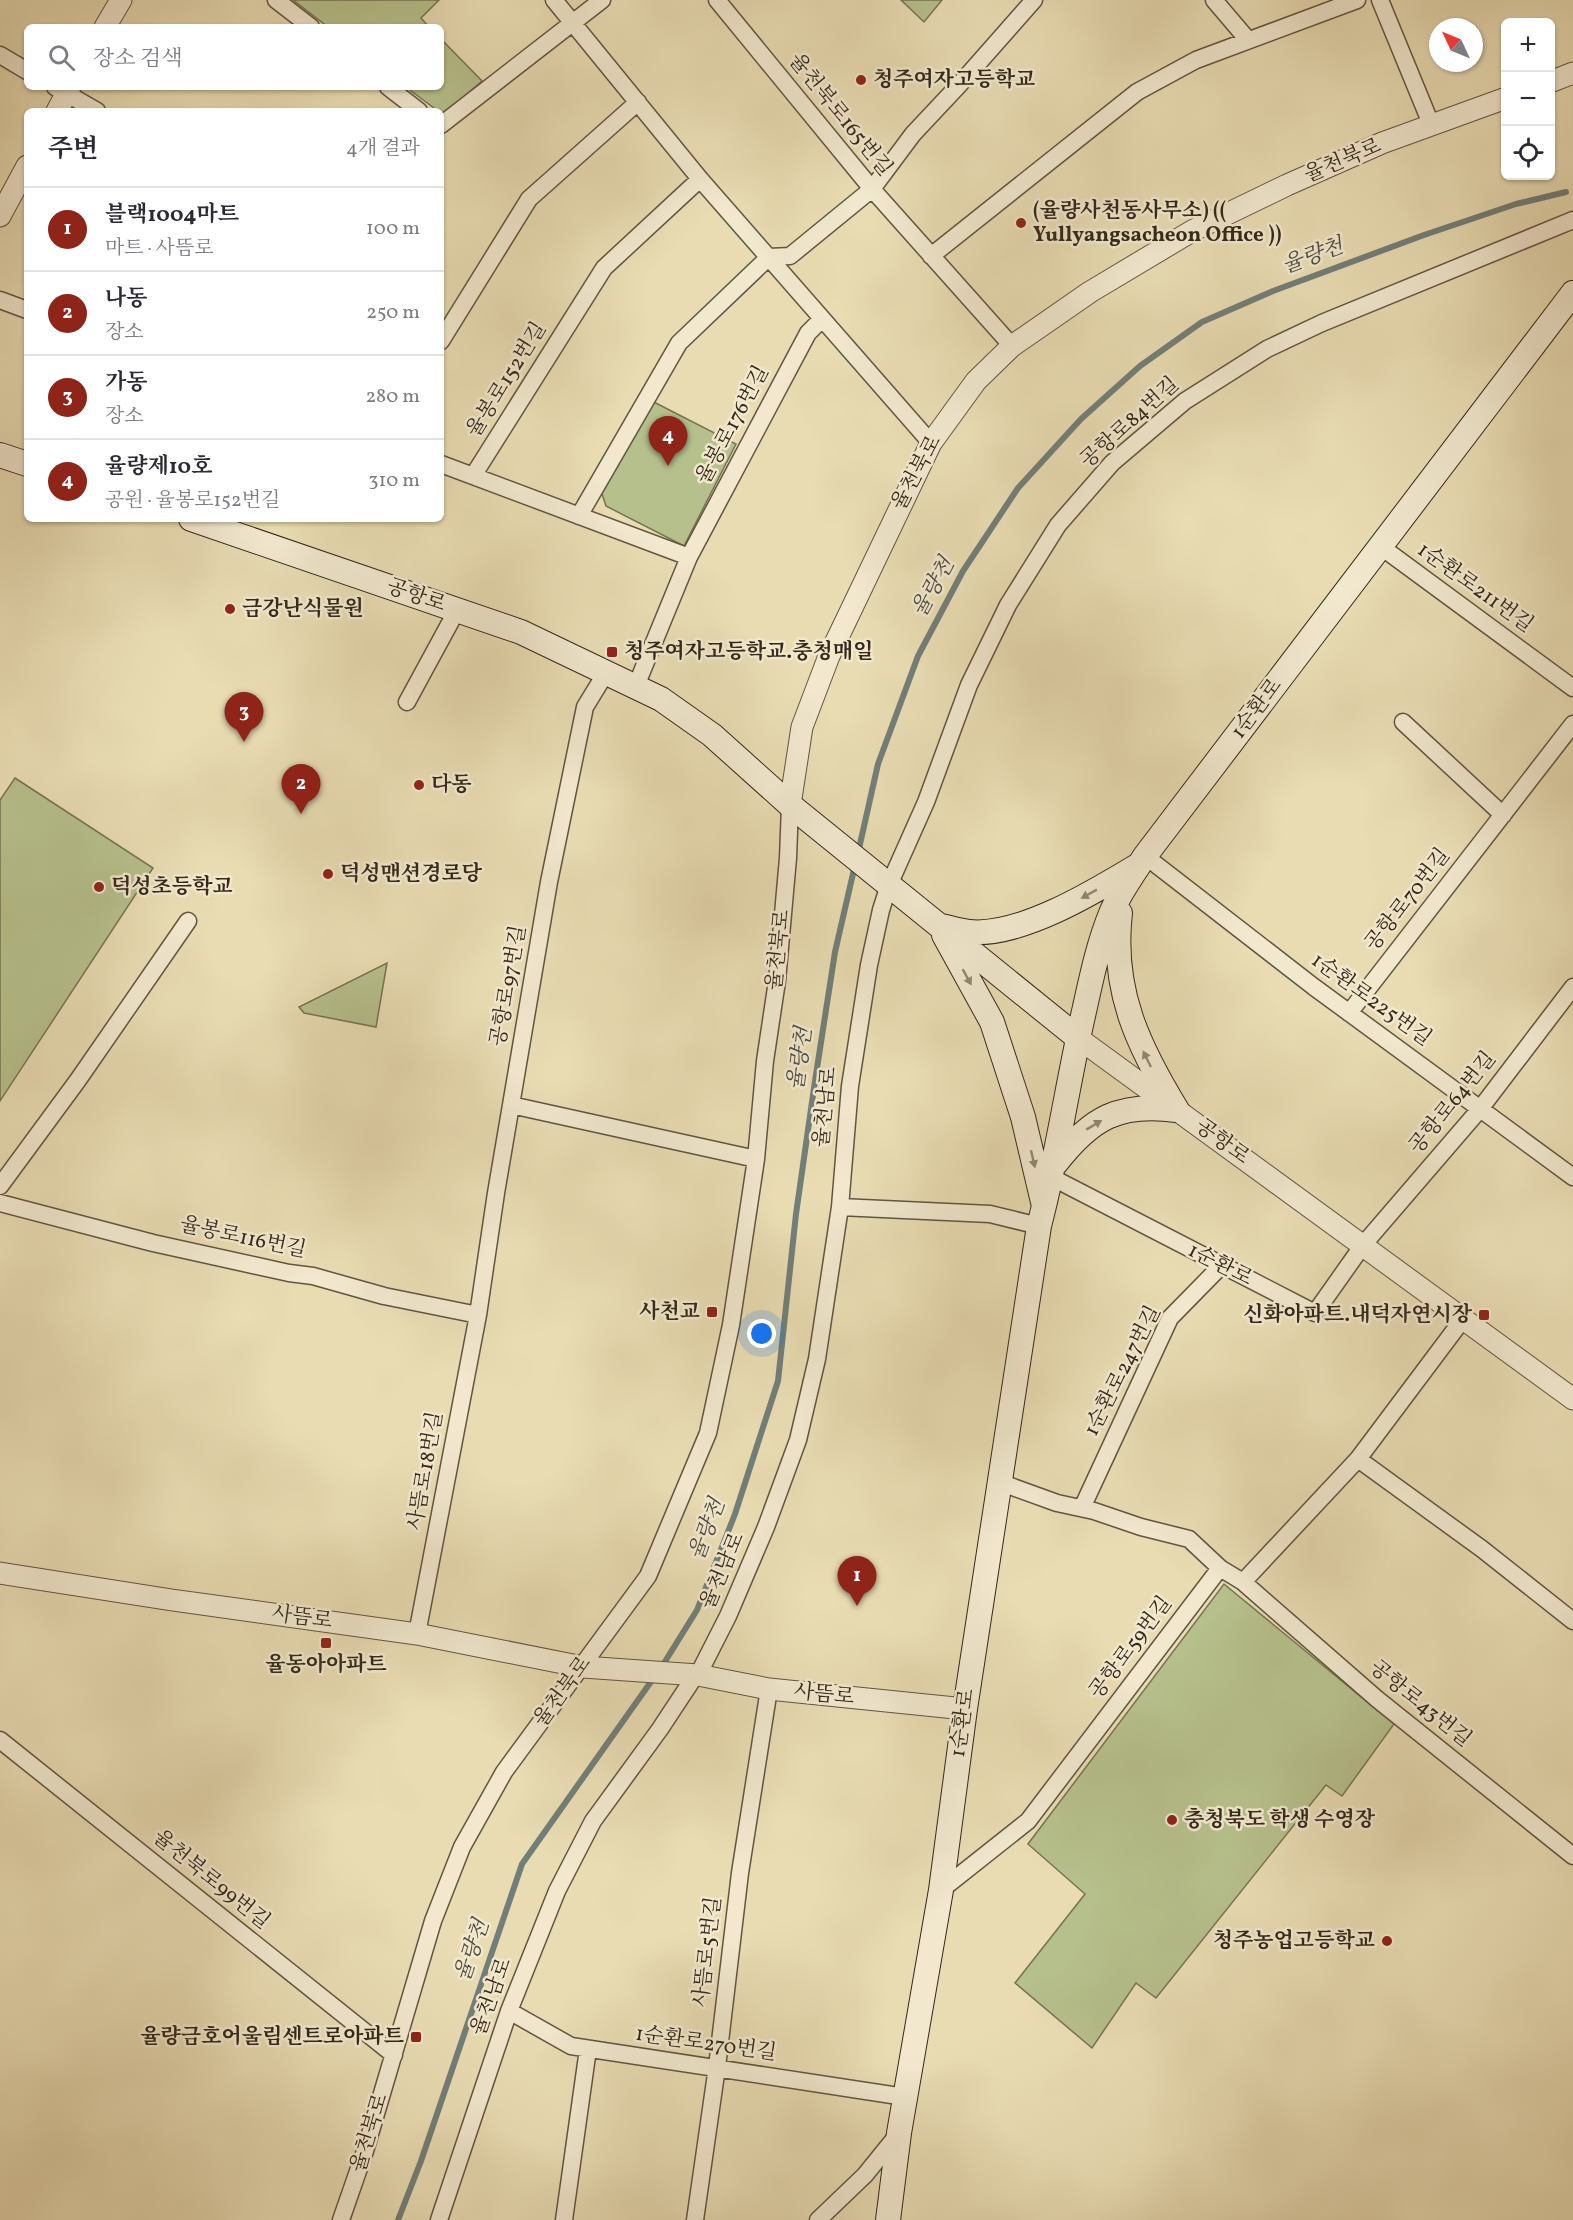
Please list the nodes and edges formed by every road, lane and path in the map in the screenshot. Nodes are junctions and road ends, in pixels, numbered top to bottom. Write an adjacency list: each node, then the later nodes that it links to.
1 (121, 0): 11 (street)
2 (276, 0): 12 (street)
3 (554, 0): 10 (street)
4 (602, 0): 10 (street)
5 (717, 0): 28 (street, 율천북로165번길)
6 (1034, 0): 28 (street)
7 (1214, 0): 13 (street)
8 (1357, 0): 13 (street)
9 (1380, 0): 25 (street)
10 (573, 23): 21 (street); 24 (street)
11 (107, 24)
12 (307, 24)
13 (1248, 40): 31 (street)
14 (0, 55): 15 (street)
15 (24, 69)
16 (1573, 73): 17 (street)
17 (1555, 80)
18 (392, 90): 23 (street)
19 (62, 94): 22 (street)
20 (1501, 100): 25 (street, 율천북로)
21 (638, 102): 27 (street); 37 (street)
22 (91, 108)
23 (415, 108)
24 (444, 123)
25 (1431, 124): 38 (street, 율천북로)
26 (24, 172): 29 (street)
27 (700, 179): 32 (street); 43 (street, 율봉로152번길)
28 (872, 189): 31 (street, 율천북로165번길); 32 (street)
29 (0, 216)
30 (1573, 220): 59 (street, 공항로84번길)
31 (931, 256): 38 (street, 율천북로165번길)
32 (769, 257): 36 (street); 44 (street)
33 (1573, 293): 47 (main road, 1순환로)
34 (0, 300): 35 (street)
35 (24, 309)
36 (822, 320): 39 (street); 48 (street, 율봉로176번길)
37 (444, 336)
38 (1012, 346): 39 (street, 율천북로)
39 (931, 442): 56 (street, 율천북로)
40 (0, 455): 41 (main road)
41 (24, 463)
42 (444, 465): 43 (street)
43 (473, 476): 44 (street)
44 (579, 516): 48 (street)
45 (210, 522): 46 (main road, 공항로)
46 (229, 525): 49 (main road, 공항로)
47 (1380, 546): 52 (street, 1순환로211번길); 58 (main road, 1순환로)
48 (689, 557): 51 (street)
49 (457, 610): 50 (main road, 공항로); 53 (street)
50 (607, 671): 51 (main road, 공항로); 65 (street, 공항로97번길)
51 (636, 686): 56 (main road, 공항로)
52 (1573, 688)
53 (407, 702)
54 (1403, 722): 57 (street)
55 (1573, 724): 57 (street, 공항로70번길)
56 (790, 805): 59 (main road, 공항로); 68 (street, 율천북로)
57 (1503, 814): 63 (street, 공항로70번길)
58 (1142, 860): 61 (main road, one-way to 61); 63 (street, 1순환로225번길); 64 (main road, 1순환로); 67 (main road, one-way to 58)
59 (883, 880): 61 (main road, 공항로); 73 (street, 율천남로)
60 (188, 921): 71 (street)
61 (939, 926): 64 (main road, 공항로); 74 (main road, one-way to 74)
62 (1573, 987): 66 (street, 공항로64번길)
63 (1350, 1013): 66 (street, 1순환로225번길)
64 (1078, 1038): 67 (street, 공항로); 69 (main road, 1순환로)
65 (511, 1105): 68 (street); 77 (street, 공항로97번길)
66 (1480, 1109): 70 (street, 1순환로225번길); 75 (street, 공항로64번길)
67 (1177, 1110): 69 (main road, one-way to 67); 75 (street, 공항로)
68 (756, 1159): 88 (street, 율천북로)
69 (1052, 1171): 74 (main road, 1순환로); 76 (street, 1순환로)
70 (1573, 1177)
71 (0, 1186)
72 (0, 1203): 77 (street, 율봉로116번길)
73 (840, 1207): 74 (street); 89 (street, 율천남로)
74 (1041, 1216): 81 (main road, 1순환로)
75 (1363, 1245): 76 (street, 1순환로); 78 (street, 공항로)
76 (1221, 1266): 82 (street, 1순환로247번길)
77 (478, 1315): 87 (street, 사뜸로18번길)
78 (1462, 1319): 79 (street, 공항로); 80 (street)
79 (1573, 1399)
80 (1358, 1459): 85 (street); 86 (street)
81 (999, 1482): 82 (street); 91 (main road, 1순환로)
82 (1082, 1508): 83 (street)
83 (1220, 1568): 85 (street); 94 (street, 공항로59번길)
84 (0, 1573): 87 (street, 사뜸로)
85 (1243, 1582): 93 (street, 공항로43번길)
86 (1573, 1621)
87 (417, 1634): 88 (street, 사뜸로)
88 (593, 1668): 89 (street, 사뜸로); 97 (street, 율천북로)
89 (690, 1675): 90 (street, 사뜸로); 95 (street, 율천남로)
90 (769, 1689): 91 (street, 사뜸로); 98 (street, 사뜸로5번길)
91 (965, 1708): 94 (main road, 1순환로)
92 (0, 1740): 97 (street, 율천북로99번길)
93 (1573, 1856)
94 (941, 1890): 99 (main road, 1순환로)
95 (509, 2011): 96 (street, 1순환로270번길); 102 (street, 율천남로)
96 (588, 2049): 98 (street, 1순환로270번길); 103 (street)
97 (394, 2055): 101 (street, 율천북로)
98 (717, 2067): 99 (street, 1순환로270번길); 104 (street, 사뜸로5번길)
99 (905, 2097): 100 (main road, 1순환로)
100 (899, 2133): 105 (street); 106 (main road, 1순환로)
101 (341, 2220)
102 (439, 2220)
103 (564, 2220)
104 (695, 2220)
105 (818, 2220)
106 (888, 2220)

